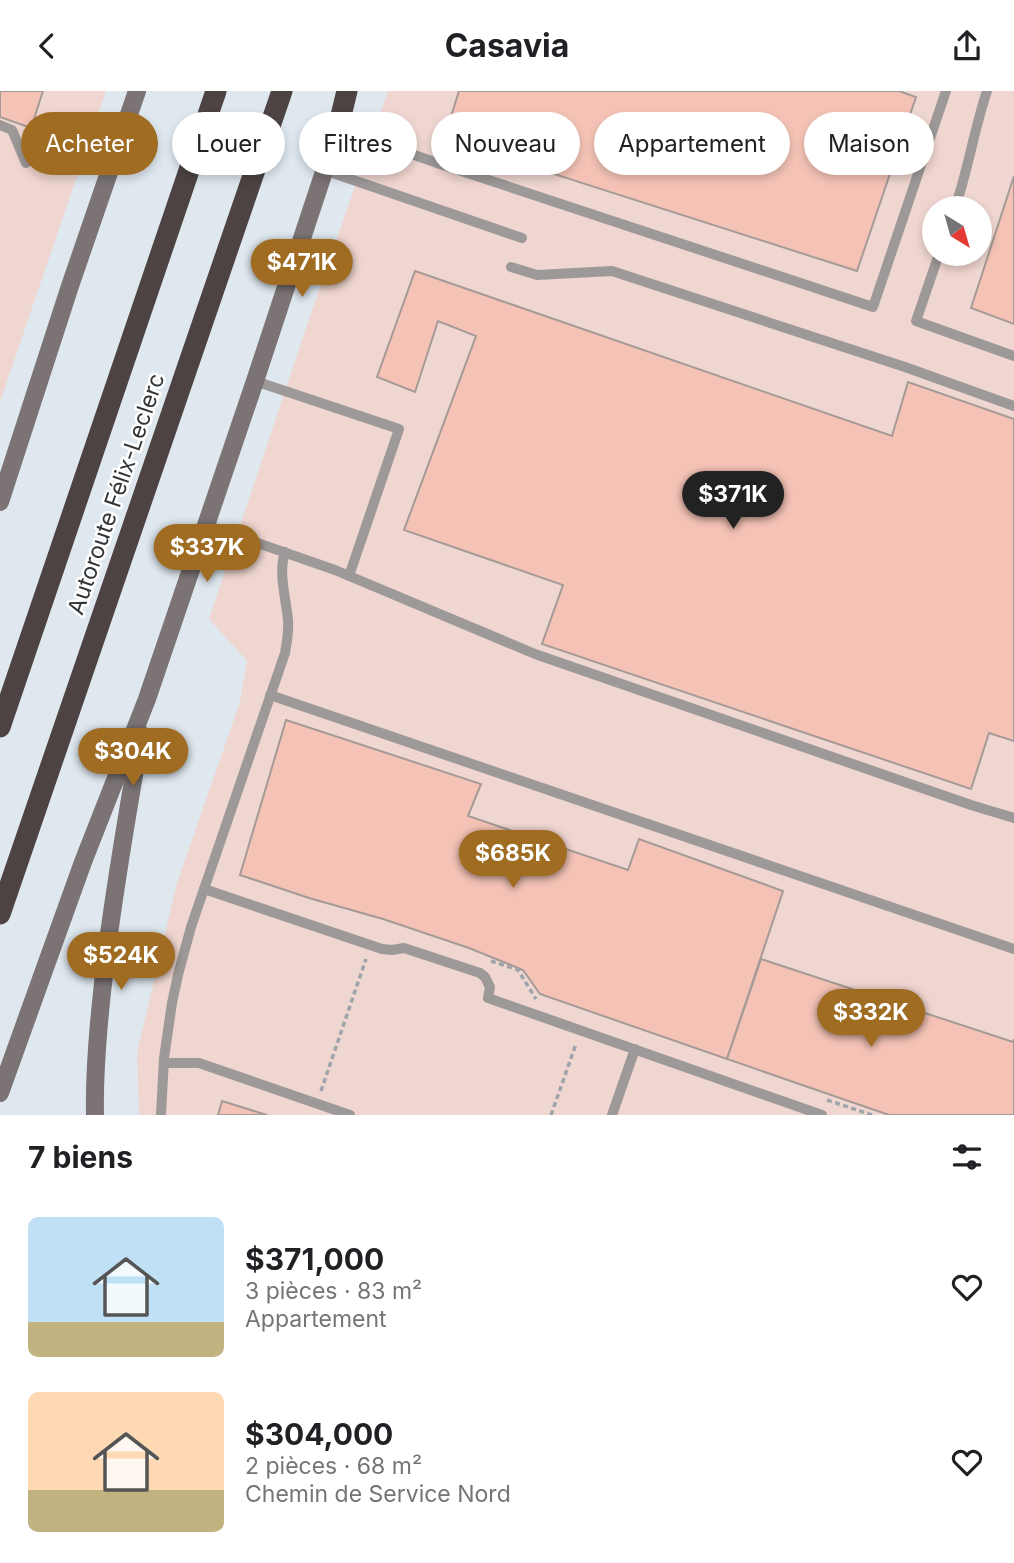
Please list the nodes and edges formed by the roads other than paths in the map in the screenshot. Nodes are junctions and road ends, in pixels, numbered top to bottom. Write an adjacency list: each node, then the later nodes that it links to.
1 (137, 91): 22 (main road)
2 (216, 91): 28 (highway, Autoroute Félix-Leclerc)
3 (282, 91): 31 (highway, Autoroute Félix-Leclerc)
4 (347, 91): 8 (highway)
5 (352, 91): 9 (main road)
6 (946, 91): 12 (lane)
7 (987, 91): 15 (lane)
8 (342, 112)
9 (344, 112)
10 (0, 125): 11 (lane)
11 (21, 151)
12 (417, 156)
13 (322, 175): 20 (main road)
14 (339, 175): 16 (lane)
15 (959, 196)
16 (522, 238)
17 (935, 266): 19 (lane)
18 (511, 267): 21 (lane)
19 (1014, 356)
20 (255, 381): 23 (main road); 25 (lane)
21 (1014, 406)
22 (0, 502)
23 (206, 525): 24 (lane); 27 (main road)
24 (285, 552): 25 (lane); 26 (lane)
25 (349, 576): 29 (lane)
26 (270, 695): 30 (lane); 32 (lane)
27 (147, 699): 35 (main road); 36 (main road)
28 (0, 727)
29 (1014, 818)
30 (204, 889): 33 (lane); 34 (lane)
31 (0, 914)
32 (1014, 949)
33 (635, 1049): 39 (lane); 40 (lane)
34 (164, 1063): 37 (lane); 38 (lane)
35 (0, 1093)
36 (95, 1115)
37 (162, 1115)
38 (350, 1115)
39 (612, 1115)
40 (822, 1115)

